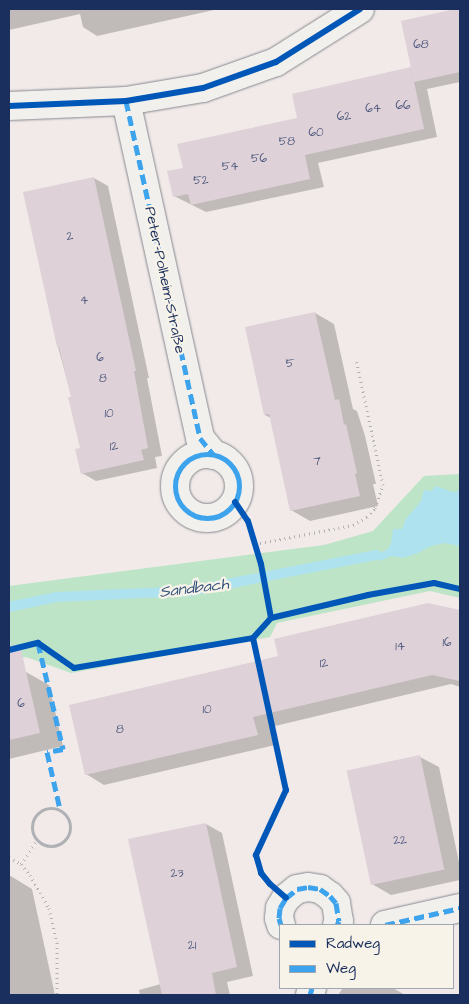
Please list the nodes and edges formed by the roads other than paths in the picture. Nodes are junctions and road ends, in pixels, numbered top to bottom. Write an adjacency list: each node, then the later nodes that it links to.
1 (360, 9): 2 (street)
2 (126, 101): 3 (street); 4 (street, Peter-Polheim-Straße)
3 (9, 106)
4 (214, 455)
5 (460, 908): 8 (street)
6 (281, 924): 7 (street)
7 (338, 924)
8 (389, 924)

